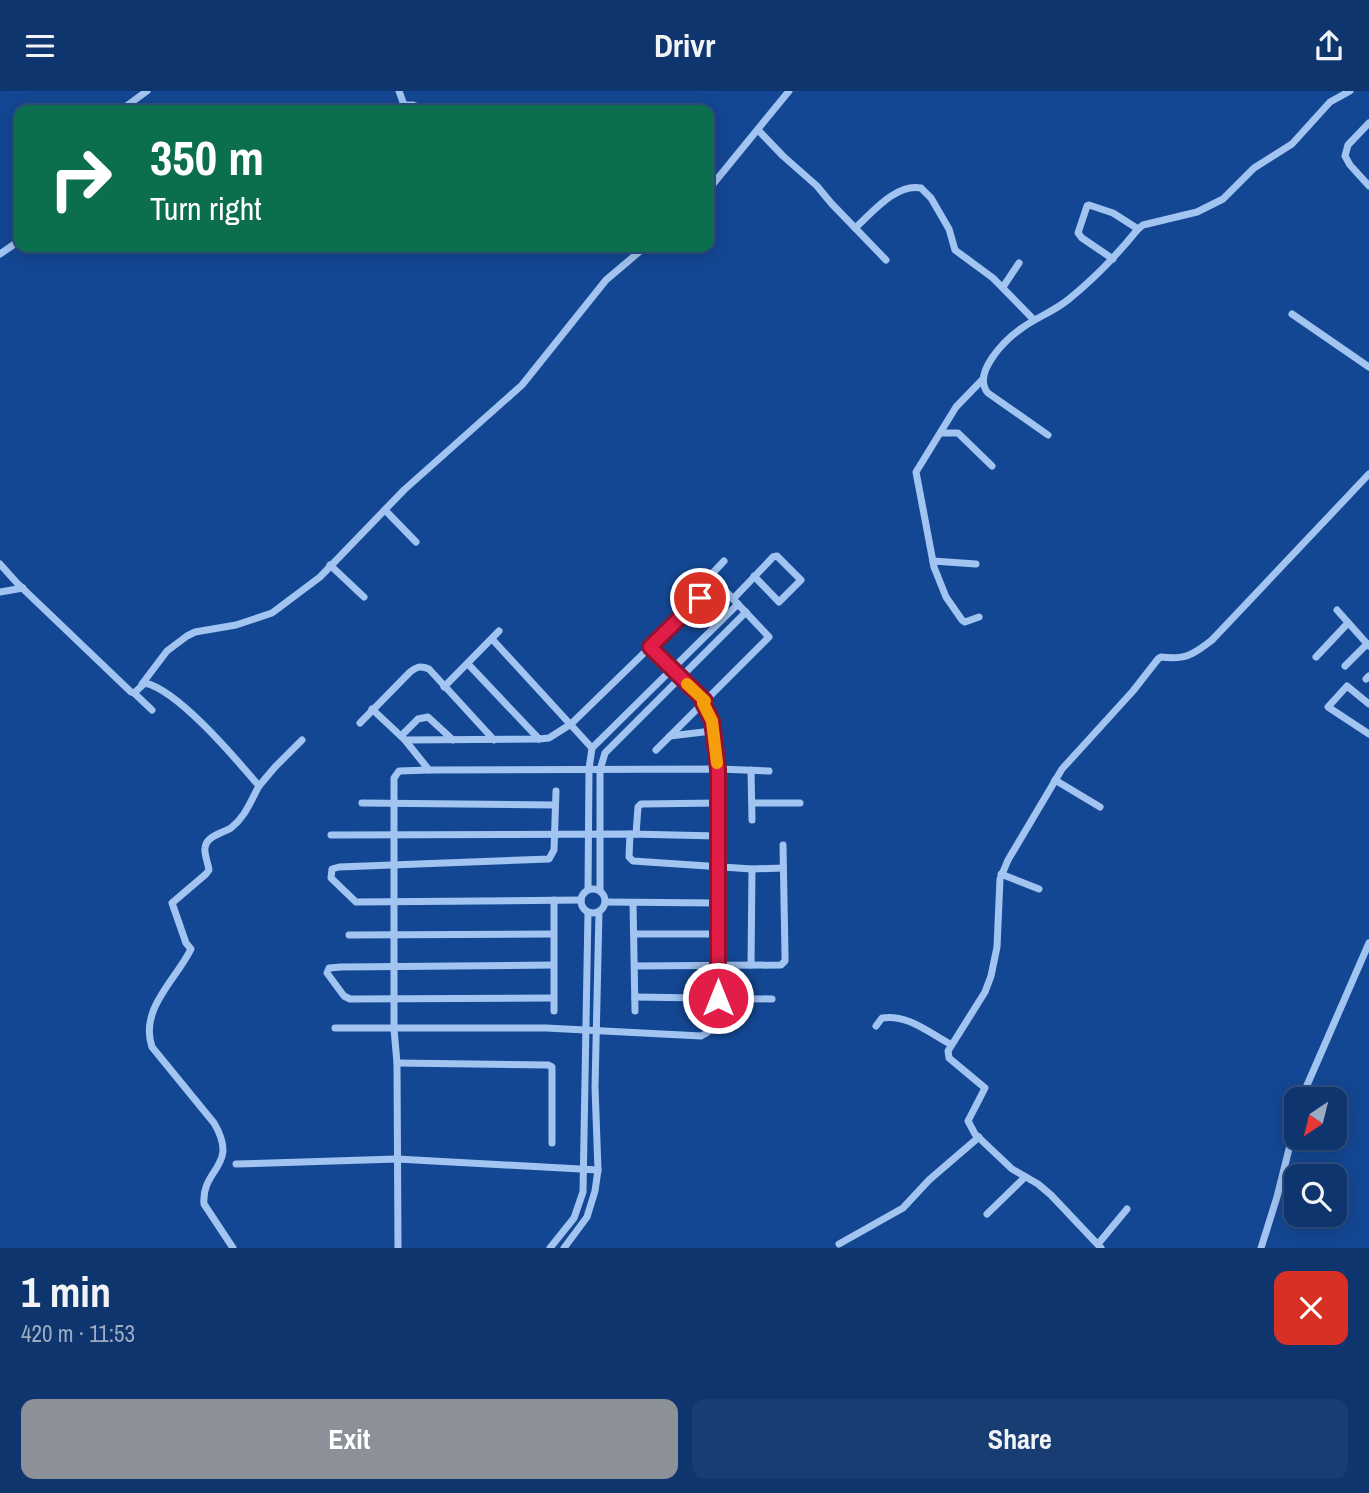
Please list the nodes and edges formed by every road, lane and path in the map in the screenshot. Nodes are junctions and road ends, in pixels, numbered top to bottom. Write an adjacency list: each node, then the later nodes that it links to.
1 (147, 91): 4 (street)
2 (789, 91): 6 (street)
3 (1350, 91): 10 (street)
4 (128, 105)
5 (1369, 123): 8 (street)
6 (758, 130): 7 (street); 9 (street)
7 (714, 183)
8 (1369, 185)
9 (855, 228): 13 (street); 15 (street)
10 (1138, 229): 12 (street); 12 (street)
11 (639, 252): 24 (street)
12 (1113, 259): 17 (street)
13 (886, 260)
14 (1019, 263): 15 (street)
15 (1003, 287): 17 (street)
16 (1292, 314): 18 (street)
17 (1034, 320): 19 (street)
18 (1369, 367)
19 (982, 380): 20 (street); 21 (street)
20 (941, 433): 22 (street); 26 (street)
21 (1048, 435)
22 (992, 466)
23 (1369, 474): 75 (street)
24 (385, 510): 25 (street); 30 (street)
25 (416, 543)
26 (933, 561): 29 (street); 39 (street)
27 (724, 562): 32 (street)
28 (0, 563): 33 (street)
29 (975, 564)
30 (330, 565): 35 (street); 50 (street)
31 (754, 576): 31 (street); 36 (street)
32 (716, 582): 36 (street); 44 (street)
33 (23, 589): 34 (street); 52 (street)
34 (0, 592)
35 (364, 597)
36 (735, 601): 38 (street); 48 (street)
37 (1337, 610): 40 (street)
38 (746, 613): 49 (street); 53 (street)
39 (979, 617)
40 (1348, 623): 43 (street); 45 (street)
41 (499, 631): 42 (street)
42 (492, 639): 46 (street); 58 (street)
43 (1368, 645): 47 (street)
44 (650, 647): 48 (street); 58 (street)
45 (1316, 657)
46 (468, 664): 51 (street); 63 (street)
47 (1345, 666)
48 (672, 669): 49 (street); 67 (street)
49 (680, 678): 53 (street); 72 (street)
50 (142, 684): 52 (street); 76 (street)
51 (444, 687): 55 (street); 66 (street)
52 (134, 693): 56 (street)
53 (705, 701): 59 (street); 61 (street)
54 (1369, 704): 60 (street)
55 (372, 709): 57 (street); 62 (street)
56 (152, 710)
57 (360, 723)
58 (571, 725): 63 (street); 67 (street)
59 (712, 731): 61 (street); 70 (street)
60 (1369, 734)
61 (670, 736): 68 (street)
62 (403, 738): 65 (street); 65 (street); 71 (street)
63 (539, 739): 66 (street)
64 (302, 740): 76 (street)
65 (453, 740): 66 (street)
66 (494, 740)
67 (592, 748): 69 (street)
68 (656, 750)
69 (589, 769): 71 (street); 72 (street); 87 (street)
70 (718, 769): 72 (street); 73 (street); 80 (street)
71 (429, 770): 79 (street)
72 (600, 770): 88 (street)
73 (751, 770): 74 (street); 81 (street)
74 (769, 771)
75 (1055, 780): 84 (street); 98 (street)
76 (259, 786): 148 (street)
77 (556, 791): 83 (street)
78 (362, 803): 79 (street)
79 (394, 803): 83 (street); 86 (street)
80 (718, 803): 89 (street); 92 (street)
81 (752, 803): 82 (street); 85 (street)
82 (800, 803)
83 (555, 805): 91 (street)
84 (1100, 807)
85 (752, 820)
86 (395, 834): 90 (street); 91 (street); 94 (street)
87 (590, 834): 88 (street); 91 (street); 100 (street)
88 (601, 834): 89 (street); 101 (street)
89 (633, 834): 92 (street); 95 (street)
90 (331, 835)
91 (554, 835): 94 (street)
92 (718, 836): 95 (street)
93 (783, 845): 96 (street)
94 (395, 865): 104 (street); 104 (street)
95 (717, 867): 97 (street); 107 (street)
96 (783, 868): 97 (street); 117 (street)
97 (752, 869): 117 (street)
98 (1002, 874): 99 (street); 133 (street)
99 (1039, 888)
100 (588, 890): 101 (street); 103 (street)
101 (600, 890): 105 (street)
102 (554, 900): 103 (street); 104 (street); 110 (street)
103 (581, 900): 108 (street)
104 (395, 901): 114 (street)
105 (606, 902): 106 (street); 109 (street)
106 (634, 903): 107 (street); 111 (street)
107 (716, 903): 112 (street)
108 (588, 912): 109 (street); 132 (street)
109 (599, 912): 131 (street)
110 (552, 934): 114 (street); 116 (street)
111 (635, 934): 112 (street); 118 (street)
112 (717, 934): 120 (street)
113 (349, 935): 114 (street)
114 (395, 935): 119 (street)
115 (1369, 943): 135 (street)
116 (553, 965): 119 (street); 122 (street)
117 (751, 965): 120 (street)
118 (635, 966): 120 (street); 121 (street)
119 (395, 967): 124 (street); 124 (street)
120 (718, 967): 123 (street)
121 (635, 997): 123 (street); 127 (street)
122 (553, 998): 124 (street); 126 (street)
123 (718, 998): 125 (street); 131 (street)
124 (396, 999): 130 (street)
125 (772, 999)
126 (554, 1011)
127 (635, 1011)
128 (876, 1026): 133 (street)
129 (335, 1028): 130 (street)
130 (394, 1029): 132 (street); 134 (street)
131 (598, 1029): 132 (street); 141 (street)
132 (587, 1030): 142 (street)
133 (950, 1044): 136 (street)
134 (397, 1063): 137 (street); 139 (street)
135 (1306, 1087)
136 (978, 1137): 143 (street); 146 (street)
137 (552, 1143)
138 (1289, 1150): 152 (street)
139 (397, 1159): 140 (street); 142 (street); 149 (street)
140 (236, 1164)
141 (597, 1170): 142 (street); 151 (street)
142 (584, 1171): 150 (street)
143 (1026, 1177): 145 (street); 147 (street)
144 (1128, 1209): 147 (street)
145 (987, 1215)
146 (839, 1244)
147 (1099, 1246)
148 (233, 1248)
149 (398, 1248)
150 (550, 1248)
151 (564, 1248)
152 (1261, 1248)

